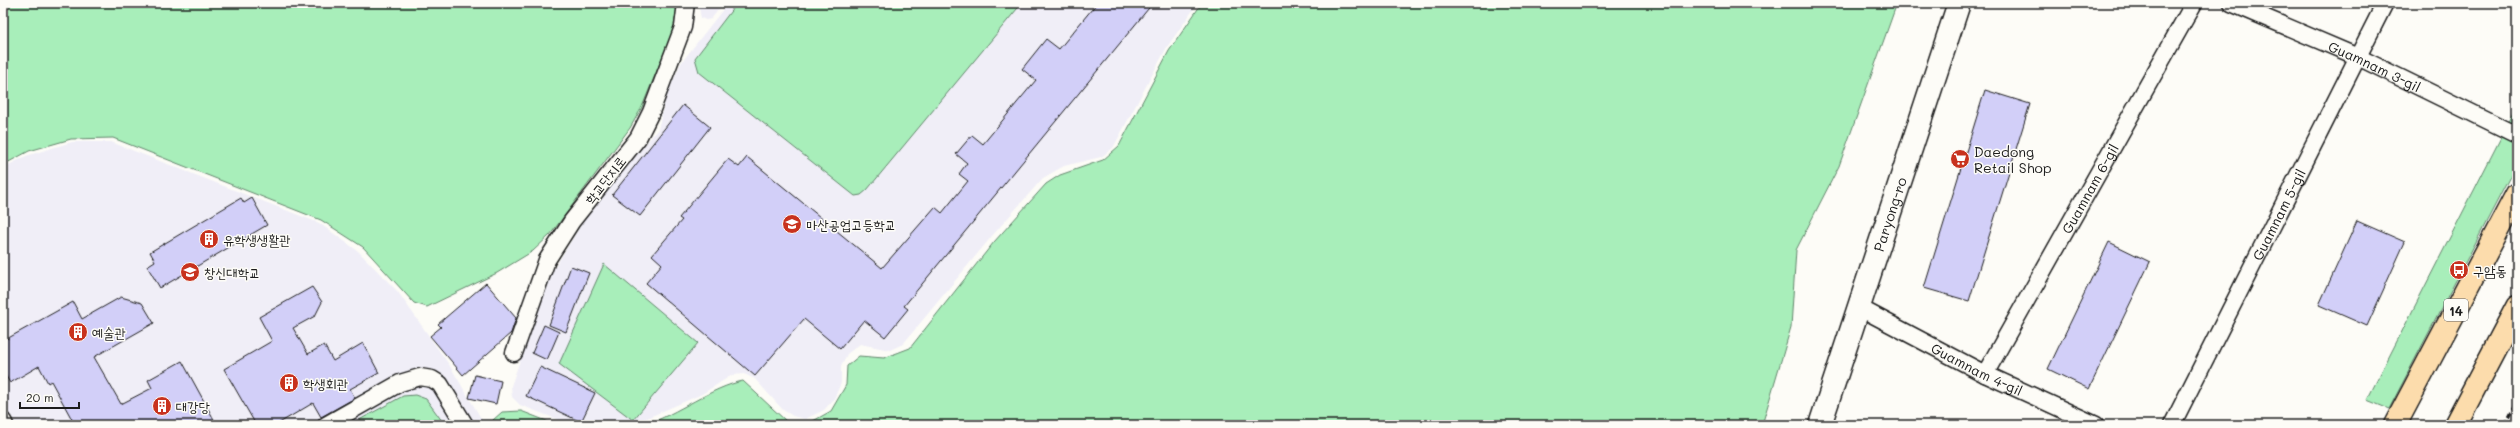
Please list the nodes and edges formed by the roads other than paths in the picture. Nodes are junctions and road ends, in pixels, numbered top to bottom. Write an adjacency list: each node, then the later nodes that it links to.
1 (686, 3): 11 (street, 학교단지로)
2 (1959, 3): 10 (main road, Paryong-ro)
3 (2194, 3): 12 (street, Guamnam 6-gil)
4 (2231, 3): 6 (street, Guamnam 3-gil)
5 (2385, 3): 6 (street, Guamnam 5-gil)
6 (2358, 57): 7 (street, Guamnam 3-gil); 19 (street, Guamnam 5-gil)
7 (2517, 135)
8 (2517, 194): 20 (main road, 14)
9 (2517, 306): 21 (main road)
10 (1860, 308): 12 (street, Guamnam 4-gil); 17 (main road, Paryong-ro)
11 (514, 353)
12 (1985, 374): 18 (street, Guamnam 4-gil)
13 (3, 421): 14 (street)
14 (5, 425)
15 (326, 425): 16 (street)
16 (465, 425)
17 (1820, 425)
18 (2096, 425)
19 (2172, 425)
20 (2395, 425)
21 (2455, 425)

